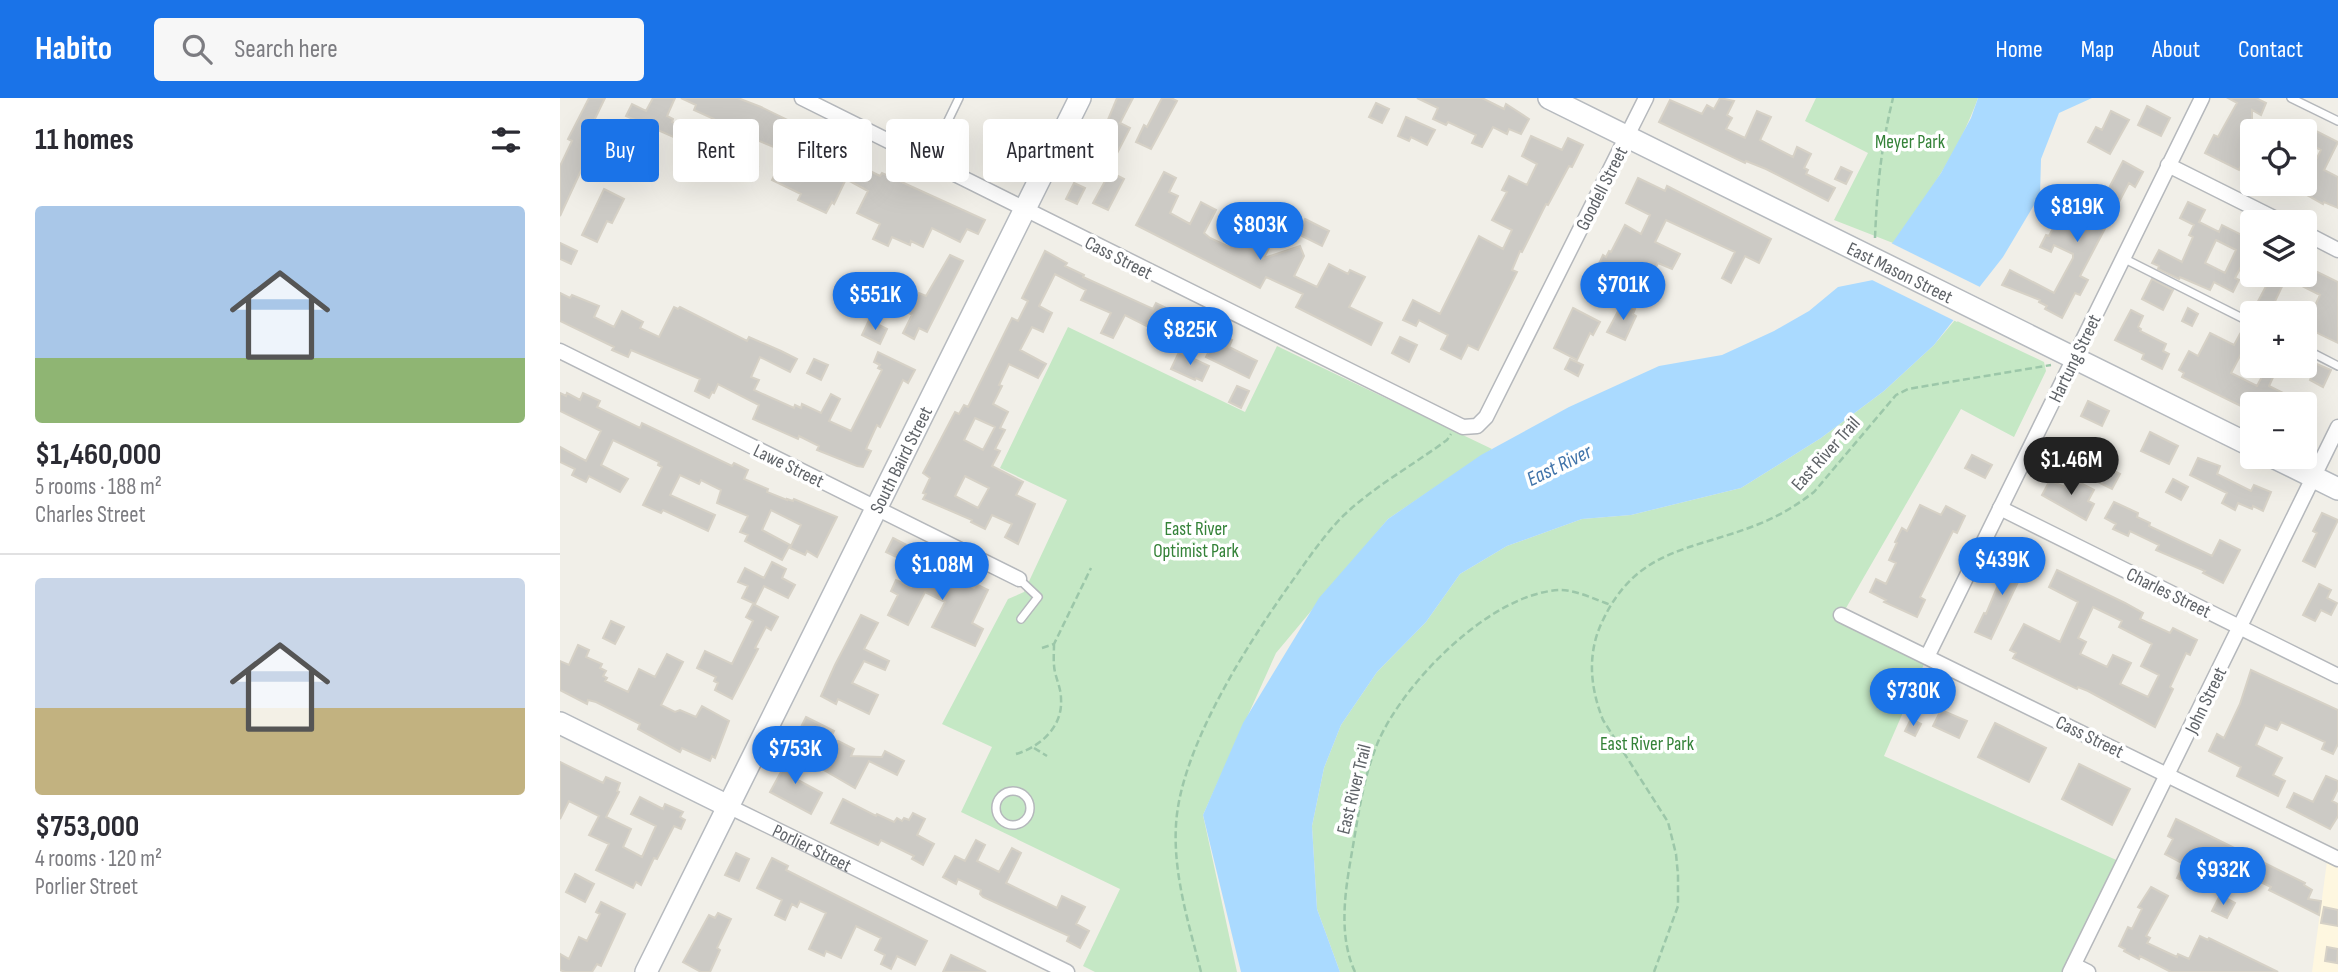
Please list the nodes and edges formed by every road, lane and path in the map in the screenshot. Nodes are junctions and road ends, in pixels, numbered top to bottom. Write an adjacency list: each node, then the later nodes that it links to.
1 (802, 98): 12 (street, Cass Street)
2 (959, 98): 9 (lane)
3 (1080, 98): 15 (street, South Baird Street)
4 (1549, 98): 11 (street, East Mason Street)
5 (1646, 98): 11 (street, Goodell Street)
6 (1893, 98): 17 (path)
7 (2202, 98): 13 (street, Hartung Street)
8 (2291, 98): 10 (lane)
9 (949, 119)
10 (2338, 121)
11 (1627, 136): 24 (street, East Mason Street); 27 (street, Goodell Street)
12 (886, 139)
13 (2168, 166): 16 (street); 20 (street, Hartung Street)
14 (969, 181): 15 (street, Cass Street)
15 (1025, 210): 26 (street, Cass Street); 33 (street, South Baird Street)
16 (2258, 210)
17 (1875, 238)
18 (2317, 239): 19 (street)
19 (2338, 250)
20 (2123, 258): 21 (lane); 24 (street, Hartung Street)
21 (2240, 317)
22 (560, 351): 33 (street, Lawe Street)
23 (2317, 355): 25 (lane)
24 (2074, 358): 29 (street, East Mason Street); 34 (street, Hartung Street); 37 (path, East River Trail)
25 (2338, 366)
26 (1456, 425): 27 (street, Cass Street); 58 (path)
27 (1476, 426)
28 (2338, 427): 31 (street, John Street)
29 (2240, 440)
30 (2298, 469): 31 (street)
31 (2314, 477): 32 (street); 42 (street, John Street)
32 (2338, 489)
33 (876, 508): 36 (street, Lawe Street); 53 (street, South Baird Street)
34 (2000, 508): 42 (street, Charles Street); 45 (street, Hartung Street)
35 (1091, 568): 39 (path)
36 (1019, 579): 41 (lane)
37 (1611, 605): 59 (path, East River Trail); 60 (path, East River Trail)
38 (1063, 609): 39 (path)
39 (1069, 613): 43 (path)
40 (1841, 615): 45 (street, Cass Street)
41 (1021, 619)
42 (2240, 627): 46 (street, Charles Street); 51 (street, John Street)
43 (1054, 644): 44 (path); 48 (path)
44 (1042, 648)
45 (1928, 655): 51 (street, Cass Street)
46 (2338, 676)
47 (560, 723): 53 (street, Porlier Street)
48 (1034, 748): 49 (path); 50 (path)
49 (1016, 754)
50 (1047, 756)
51 (2168, 775): 54 (street, Cass Street); 55 (street, John Street)
52 (1028, 801): 52 (lane)
53 (728, 806): 56 (street, South Baird Street); 57 (street, Porlier Street)
54 (2338, 859)
55 (2072, 968): 61 (street)
56 (646, 972)
57 (1067, 972)
58 (1201, 972)
59 (1355, 972)
60 (1654, 972)
61 (2088, 972)

